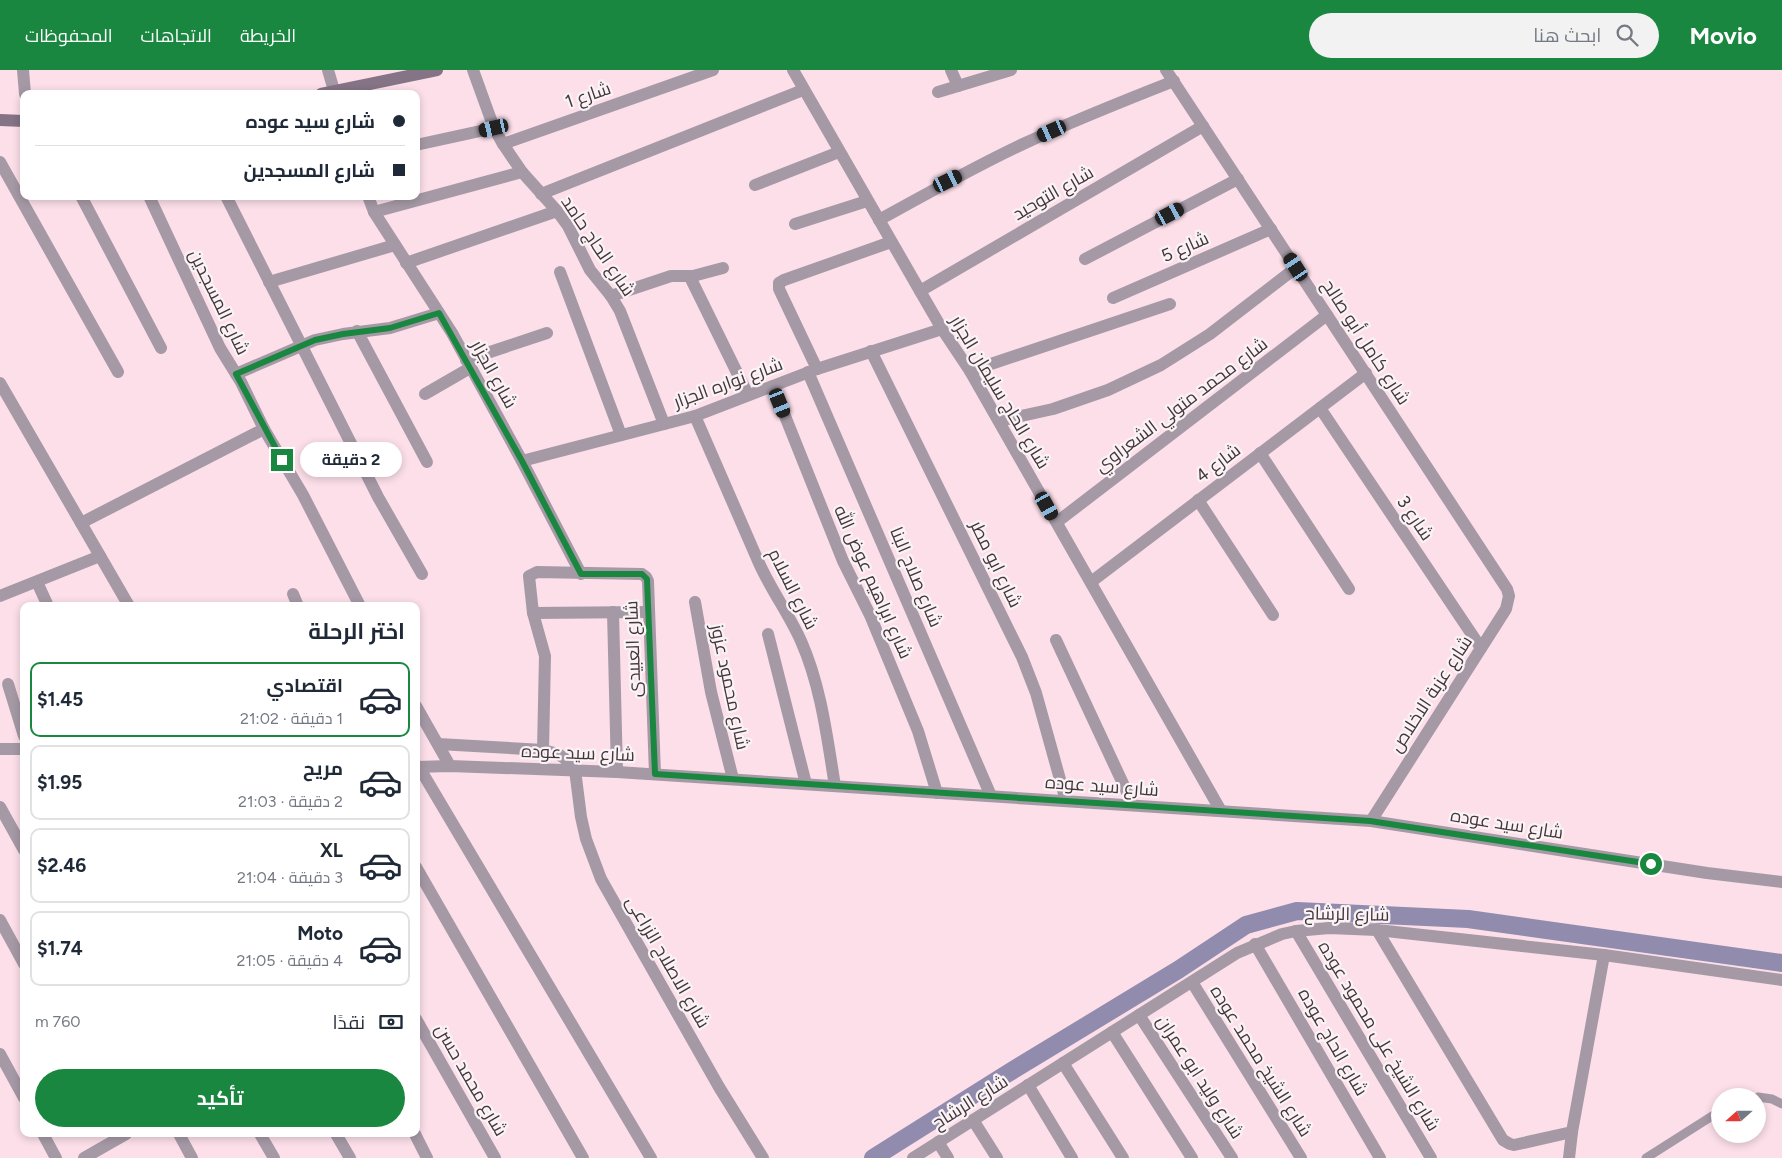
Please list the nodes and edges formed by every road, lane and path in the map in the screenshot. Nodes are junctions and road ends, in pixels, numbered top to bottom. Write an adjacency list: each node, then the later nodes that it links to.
1 (23, 70): 11 (street)
2 (328, 70): 12 (street)
3 (437, 70): 13 (street)
4 (473, 70): 19 (street, شارع الحاج حامد)
5 (713, 70): 21 (street, شارع 1)
6 (793, 70): 14 (street, شارع الحاج سليمان الجزار)
7 (951, 70): 10 (street)
8 (1011, 70): 10 (street)
9 (1170, 76): 18 (street, شارع كامل أبو صالح); 39 (street)
10 (958, 86): 15 (street)
11 (25, 90)
12 (330, 90)
13 (344, 90)
14 (803, 90): 22 (street, شارع الحاج سليمان الجزار); 27 (street)
15 (938, 92)
16 (0, 120): 17 (street)
17 (20, 120)
18 (1203, 126): 25 (street, شارع كامل أبو صالح); 51 (street, شارع التوحيد)
19 (494, 128): 20 (street); 21 (street, شارع الحاج حامد)
20 (420, 144)
21 (503, 144): 24 (street, شارع الحاج حامد)
22 (839, 152): 26 (street); 36 (street, شارع الحاج سليمان الجزار)
23 (0, 162): 28 (street)
24 (522, 172): 27 (street, شارع الحاج حامد); 35 (street)
25 (1238, 178): 41 (street, شارع كامل أبو صالح); 44 (street)
26 (755, 184)
27 (541, 194): 37 (street, شارع الحاج حامد)
28 (20, 198)
29 (21, 200): 66 (street)
30 (83, 200): 61 (street)
31 (152, 200): 68 (street, شارع المسجدين)
32 (228, 200): 50 (street)
33 (370, 200): 38 (street, شارع الجزار)
34 (418, 200): 38 (street)
35 (420, 200)
36 (867, 201): 39 (street, شارع الحاج سليمان الجزار); 40 (street)
37 (557, 211): 45 (street); 52 (street, شارع الحاج حامد)
38 (374, 212): 43 (street, شارع الجزار)
39 (878, 220): 42 (street, شارع الحاج سليمان الجزار)
40 (795, 224)
41 (1271, 229): 46 (street, شارع كامل أبو صالح); 53 (street, شارع 5)
42 (891, 242): 51 (street, شارع الحاج سليمان الجزار); 65 (street, شارع صلاح البنا)
43 (395, 245): 45 (street, شارع الجزار); 50 (street)
44 (1085, 260)
45 (406, 263): 55 (street, شارع الجزار)
46 (1296, 267): 56 (street, شارع كامل أبو صالح); 75 (street)
47 (723, 268): 49 (street)
48 (560, 272): 78 (street)
49 (690, 277): 52 (street); 72 (street)
50 (269, 282): 60 (street)
51 (920, 291): 57 (street, شارع الحاج سليمان الجزار)
52 (611, 296): 76 (street, شارع الحاج حامد)
53 (1113, 298)
54 (1170, 304): 64 (street)
55 (439, 313): 58 (street); 63 (street, شارع الجزار)
56 (1328, 315): 67 (street, شارع كامل أبو صالح); 83 (street, شارع محمد متولي الشعراوي)
57 (942, 329): 62 (street, شارع نواره الجزار); 64 (street, شارع الحاج سليمان الجزار)
58 (357, 331): 60 (street); 81 (street)
59 (547, 333): 63 (street)
60 (301, 345): 68 (street); 86 (street)
61 (161, 348)
62 (871, 351): 65 (street, شارع نواره الجزار); 122 (street, شارع ابو مطر)
63 (468, 364): 71 (street); 80 (street, شارع الجزار)
64 (970, 370): 75 (street, شارع الحاج سليمان الجزار)
65 (813, 371): 70 (street, شارع نواره الجزار); 121 (street, شارع صلاح البنا)
66 (118, 372)
67 (1366, 373): 73 (street, شارع 4); 90 (street, شارع كامل أبو صالح)
68 (236, 374): 77 (street, شارع المسجدين)
69 (0, 383): 84 (street)
70 (773, 386): 72 (street, شارع نواره الجزار); 120 (street, شارع ابراهيم عوض الله)
71 (425, 394)
72 (748, 396): 74 (street, شارع نواره الجزار)
73 (1320, 408): 79 (street, شارع 4); 103 (street, شارع 3)
74 (695, 416): 76 (street, شارع نواره الجزار); 119 (street, شارع السلام)
75 (999, 421): 83 (street, شارع الحاج سليمان الجزار)
76 (664, 424): 78 (street, شارع نواره الجزار)
77 (264, 429): 84 (street); 95 (street, شارع المسجدين)
78 (621, 435): 80 (street, شارع نواره الجزار)
79 (1260, 453): 82 (street, شارع 4); 91 (street)
80 (522, 461): 87 (street, شارع الجزار)
81 (427, 462)
82 (1198, 500): 89 (street, شارع 4); 100 (street)
83 (1057, 522): 89 (street, شارع الحاج سليمان الجزار)
84 (81, 523): 85 (street)
85 (100, 556): 88 (street); 94 (street)
86 (422, 574)
87 (581, 574): 97 (street, شارع العبيدى); 99 (street, شارع العبيدى)
88 (37, 582): 92 (street); 93 (street)
89 (1091, 582): 125 (street, شارع الحاج سليمان الجزار)
90 (1504, 583): 103 (street, شارع عزبة الاخلاص)
91 (1349, 590)
92 (0, 596)
93 (46, 602)
94 (127, 602)
95 (358, 602)
96 (695, 602): 117 (street, شارع محمود عزوز)
97 (533, 612): 98 (street); 110 (street, شارع العبيدى)
98 (613, 612): 99 (street); 115 (street)
99 (649, 612): 116 (street, شارع العبيدى)
100 (1273, 615)
101 (768, 634): 118 (street)
102 (1056, 640): 123 (street)
103 (1481, 648): 126 (street, شارع عزبة الاخلاص)
104 (8, 684): 106 (street)
105 (420, 713): 107 (street)
106 (20, 723)
107 (438, 744): 110 (street); 111 (street)
108 (0, 749): 109 (street)
109 (20, 749)
110 (543, 750): 114 (street)
111 (450, 766): 112 (street, شارع سيد عوده); 114 (street, شارع سيد عوده)
112 (420, 767)
113 (420, 770): 166 (street)
114 (575, 770): 115 (street, شارع سيد عوده); 167 (street, شارع الاصلاح الزراعى)
115 (617, 772): 116 (street, شارع سيد عوده)
116 (655, 774): 117 (street, شارع سيد عوده)
117 (733, 779): 118 (street, شارع سيد عوده)
118 (806, 784): 119 (street, شارع سيد عوده)
119 (835, 786): 120 (street, شارع سيد عوده)
120 (938, 793): 121 (street, شارع سيد عوده)
121 (991, 796): 122 (street, شارع سيد عوده)
122 (1066, 801): 123 (street, شارع سيد عوده)
123 (1133, 805): 125 (street, شارع سيد عوده)
124 (0, 807): 127 (street)
125 (1221, 811): 126 (street, شارع سيد عوده)
126 (1370, 821): 129 (street, شارع سيد عوده)
127 (20, 843)
128 (420, 874): 165 (street)
129 (1782, 882)
130 (0, 920): 135 (street)
131 (1377, 930): 132 (street, شارع الرشاح); 134 (street, شارع الرشاح); 149 (street)
132 (1296, 931): 133 (street, شارع الرشاح); 177 (street, شارع الشيخ على محمود عوده)
133 (1255, 944): 137 (street, شارع الرشاح); 176 (street, شارع الحاج عوده)
134 (1604, 955): 136 (street, شارع الرشاح); 149 (street)
135 (20, 957)
136 (1782, 980)
137 (1192, 982): 138 (street, شارع الرشاح); 175 (street, شارع الشيخ محمد عوده)
138 (1140, 1015): 140 (street, شارع الرشاح); 174 (street, شارع وليد ابو عمران)
139 (420, 1025): 164 (street, شارع محمد حسن)
140 (1112, 1032): 142 (street, شارع الرشاح); 173 (street)
141 (0, 1054): 144 (street)
142 (1063, 1063): 143 (street, شارع الرشاح); 172 (street)
143 (1028, 1086): 148 (street, شارع الرشاح); 171 (street)
144 (20, 1091)
145 (1766, 1098): 146 (lane)
146 (1782, 1104)
147 (1711, 1117): 179 (lane)
148 (973, 1120): 156 (street, شارع الرشاح); 170 (street)
149 (1572, 1132): 178 (street)
150 (45, 1137): 158 (street)
151 (117, 1137): 157 (street)
152 (181, 1137): 160 (street)
153 (262, 1137): 161 (street)
154 (338, 1137): 162 (street)
155 (416, 1137): 163 (street)
156 (938, 1142): 168 (street, شارع الرشاح); 169 (street)
157 (101, 1154): 159 (street)
158 (56, 1158)
159 (84, 1158)
160 (192, 1158)
161 (274, 1158)
162 (350, 1158)
163 (427, 1158)
164 (495, 1158)
165 (583, 1158)
166 (651, 1158)
167 (763, 1158)
168 (913, 1158)
169 (948, 1158)
170 (997, 1158)
171 (1072, 1158)
172 (1122, 1158)
173 (1192, 1158)
174 (1232, 1158)
175 (1301, 1158)
176 (1380, 1158)
177 (1431, 1158)
178 (1569, 1158)
179 (1646, 1158)

